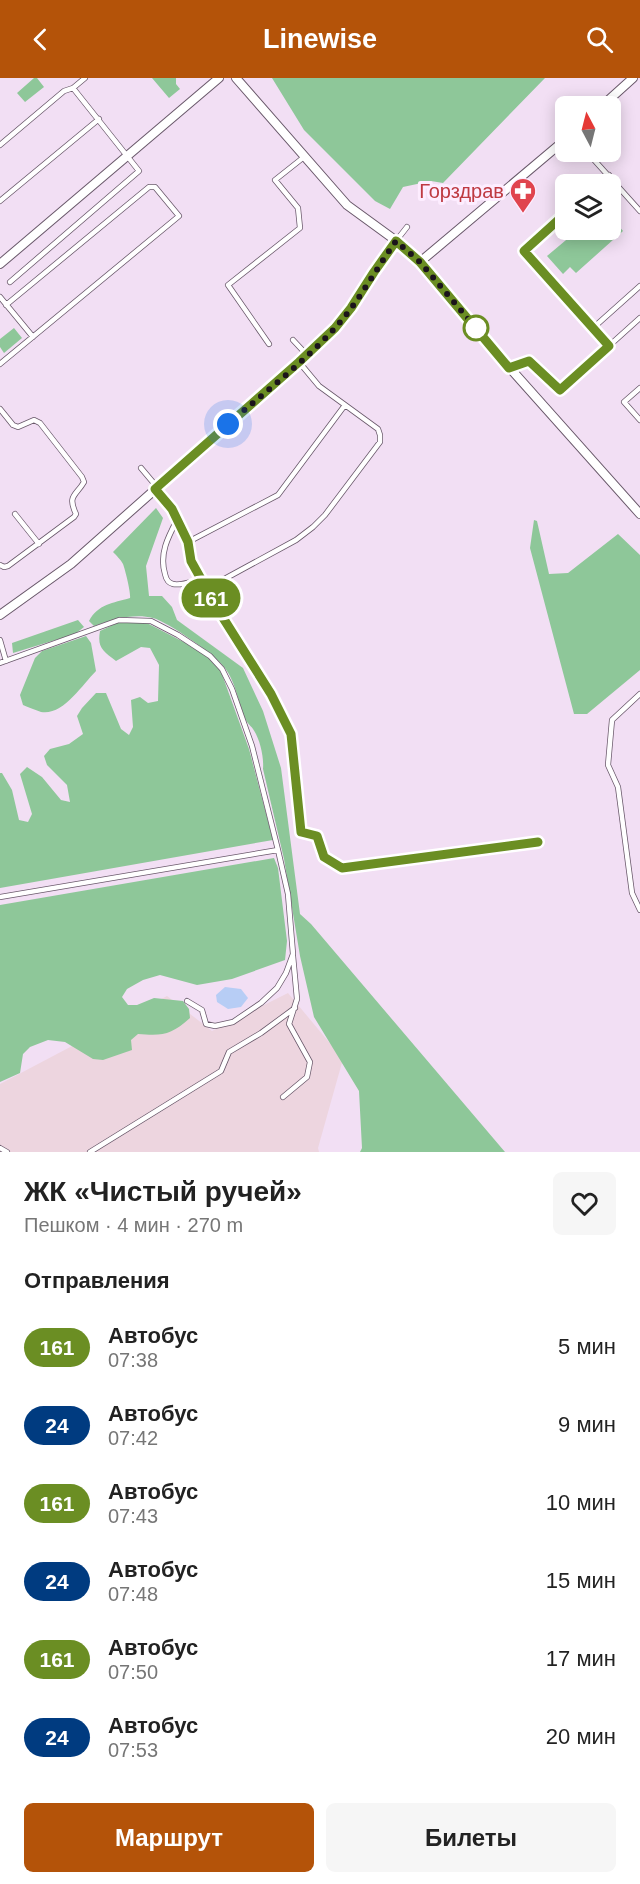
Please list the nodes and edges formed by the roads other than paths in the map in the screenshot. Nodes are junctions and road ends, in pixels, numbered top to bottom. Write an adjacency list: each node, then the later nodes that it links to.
1 (85, 78): 5 (lane)
2 (219, 78): 10 (street)
3 (236, 78): 11 (street)
4 (633, 78): 6 (street)
5 (73, 88): 7 (lane); 8 (lane)
6 (613, 96)
7 (99, 119): 10 (lane); 15 (lane)
8 (0, 145)
9 (555, 148): 20 (street)
10 (128, 155): 21 (street); 22 (lane)
11 (304, 157): 19 (street); 30 (lane)
12 (597, 162): 13 (lane)
13 (608, 174)
14 (621, 189): 16 (lane)
15 (0, 201)
16 (640, 211)
17 (555, 223): 27 (lane)
18 (406, 227): 19 (lane)
19 (396, 241): 20 (street); 32 (street)
20 (420, 262): 35 (street)
21 (0, 264)
22 (10, 282)
23 (640, 286): 27 (lane)
24 (0, 297): 25 (lane)
25 (6, 305): 28 (lane); 28 (lane)
26 (640, 318): 31 (lane)
27 (592, 328): 31 (lane)
28 (33, 337): 34 (lane)
29 (293, 340): 32 (lane)
30 (269, 344)
31 (609, 346): 35 (lane)
32 (306, 355): 33 (street)
33 (299, 362): 37 (lane); 41 (street)
34 (0, 364)
35 (509, 368): 43 (street)
36 (640, 388): 39 (lane)
37 (345, 405): 45 (lane); 49 (lane)
38 (0, 409): 46 (lane)
39 (640, 420)
40 (141, 468): 41 (lane)
41 (156, 488): 44 (lane); 50 (street)
42 (15, 514): 46 (lane)
43 (640, 514)
44 (177, 520): 45 (lane); 48 (lane)
45 (188, 542): 48 (lane)
46 (39, 543): 47 (lane)
47 (0, 565)
48 (201, 579): 49 (lane)
49 (206, 589): 54 (lane)
50 (0, 615)
51 (0, 640): 52 (lane)
52 (3, 662): 55 (lane)
53 (640, 694): 57 (lane)
54 (538, 842)
55 (278, 849): 56 (lane); 58 (lane)
56 (0, 897)
57 (640, 910)
58 (293, 954): 59 (lane); 60 (lane)
59 (187, 1000)
60 (295, 1008): 61 (lane); 64 (lane)
61 (283, 1097)
62 (0, 1148): 63 (lane)
63 (7, 1152)
64 (90, 1152)

